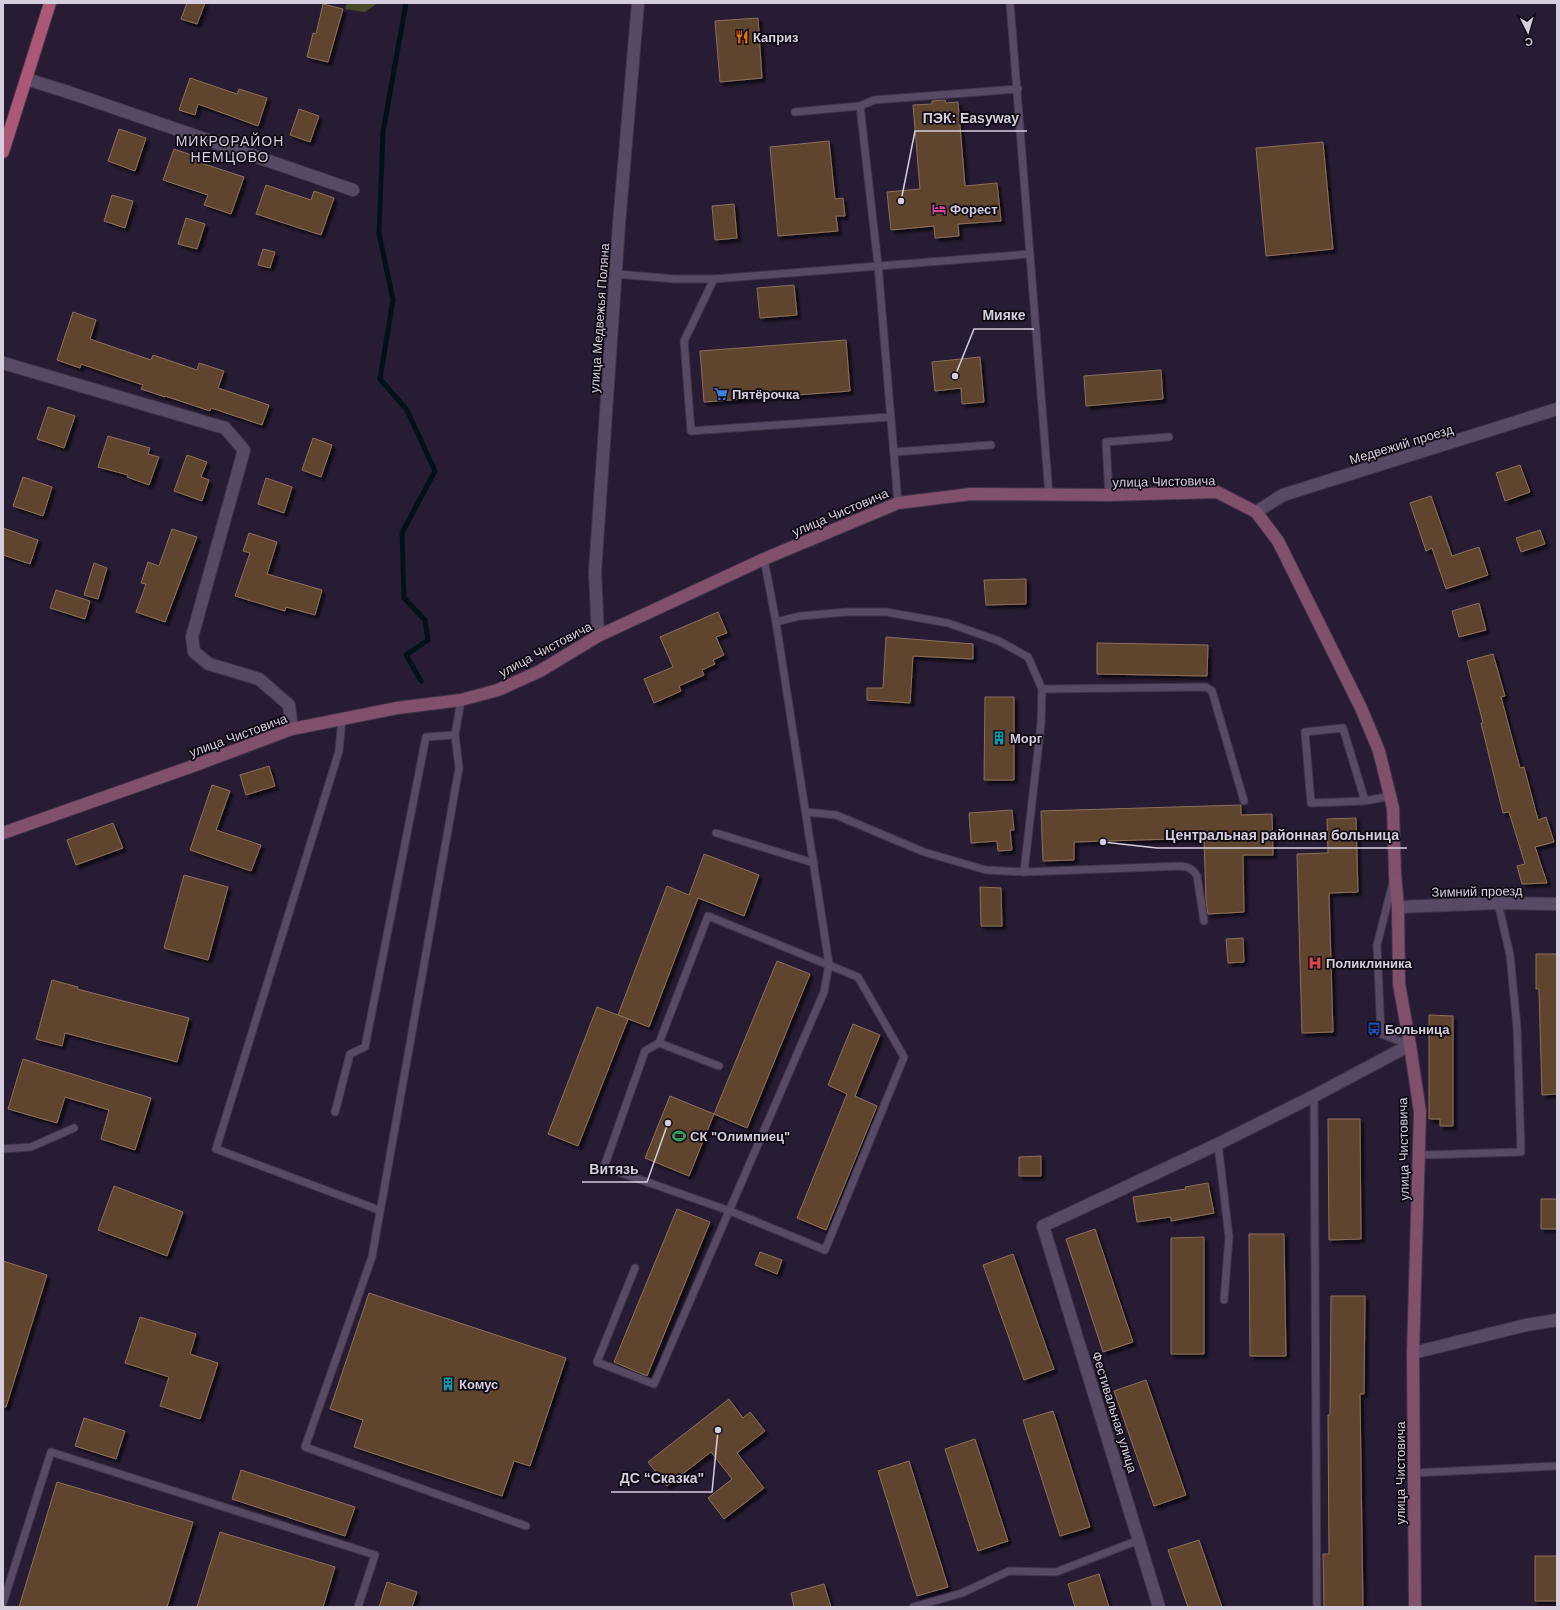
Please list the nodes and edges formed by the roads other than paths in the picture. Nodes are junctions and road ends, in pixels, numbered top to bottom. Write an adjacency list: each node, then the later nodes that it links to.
1 (50, 3): 4 (main road)
2 (638, 3): 12 (street, улица Медвежья Поляна)
3 (1010, 3): 5 (lane)
4 (26, 79): 8 (main road); 9 (street)
5 (1018, 89): 6 (lane); 10 (lane)
6 (860, 106): 7 (lane); 11 (lane)
7 (795, 112)
8 (3, 152)
9 (353, 190)
10 (1030, 254): 11 (lane); 20 (lane)
11 (878, 266): 13 (lane); 16 (lane)
12 (616, 274): 13 (lane); 26 (street, улица Медвежья Поляна)
13 (714, 279): 16 (lane)
14 (3, 363): 30 (street)
15 (1557, 409): 23 (street, Медвежий проезд)
16 (890, 416): 19 (lane)
17 (1169, 437): 21 (lane)
18 (991, 445): 19 (lane)
19 (894, 452): 22 (lane)
20 (1049, 495): 21 (street, улица Чистовича); 22 (street, улица Чистовича)
21 (1110, 496): 23 (street, улица Чистовича)
22 (898, 503): 24 (street, улица Чистовича)
23 (1256, 512): 32 (street, улица Чистовича)
24 (764, 559): 25 (lane); 26 (street, улица Чистовича)
25 (776, 622): 27 (lane); 35 (lane)
26 (598, 636): 28 (street, улица Чистовича)
27 (1042, 689): 33 (lane); 39 (lane)
28 (461, 700): 29 (street, улица Чистовича); 31 (lane)
29 (342, 719): 30 (street, улица Чистовича); 55 (lane)
30 (292, 729): 36 (street, улица Чистовича)
31 (455, 734): 50 (lane); 55 (lane)
32 (1390, 796): 34 (lane); 40 (street, улица Чистовича)
33 (1244, 801)
34 (1366, 801): 34 (lane)
35 (806, 812): 38 (lane); 39 (lane)
36 (3, 833)
37 (716, 833): 38 (lane)
38 (814, 863): 45 (lane)
39 (1024, 872): 44 (lane)
40 (1395, 874): 43 (street, улица Чистовича); 47 (lane)
41 (1498, 903): 42 (street, Зимний проезд); 43 (street, Зимний проезд); 54 (lane)
42 (1557, 904)
43 (1398, 907): 47 (street, улица Чистовича)
44 (1204, 921)
45 (829, 964): 46 (lane); 56 (lane); 56 (lane)
46 (659, 1043): 48 (lane); 56 (lane)
47 (1410, 1045): 49 (street); 60 (street, улица Чистовича)
48 (719, 1066)
49 (1314, 1096): 52 (street); 69 (lane)
50 (335, 1112)
51 (74, 1128): 53 (lane)
52 (1218, 1144): 58 (lane); 64 (street, Фестивальная улица)
53 (3, 1149)
54 (1423, 1155)
55 (379, 1210): 63 (lane)
56 (730, 1211): 57 (lane)
57 (634, 1268)
58 (1224, 1300)
59 (1557, 1320): 60 (street)
60 (1414, 1353): 62 (street, улица Чистовича)
61 (1557, 1466): 62 (lane)
62 (1414, 1473): 70 (street, улица Чистовича)
63 (526, 1526)
64 (1139, 1540): 67 (lane); 68 (street, Фестивальная улица)
65 (3, 1603): 66 (lane)
66 (358, 1607)
67 (913, 1607)
68 (1159, 1607)
69 (1317, 1607)
70 (1415, 1607)

